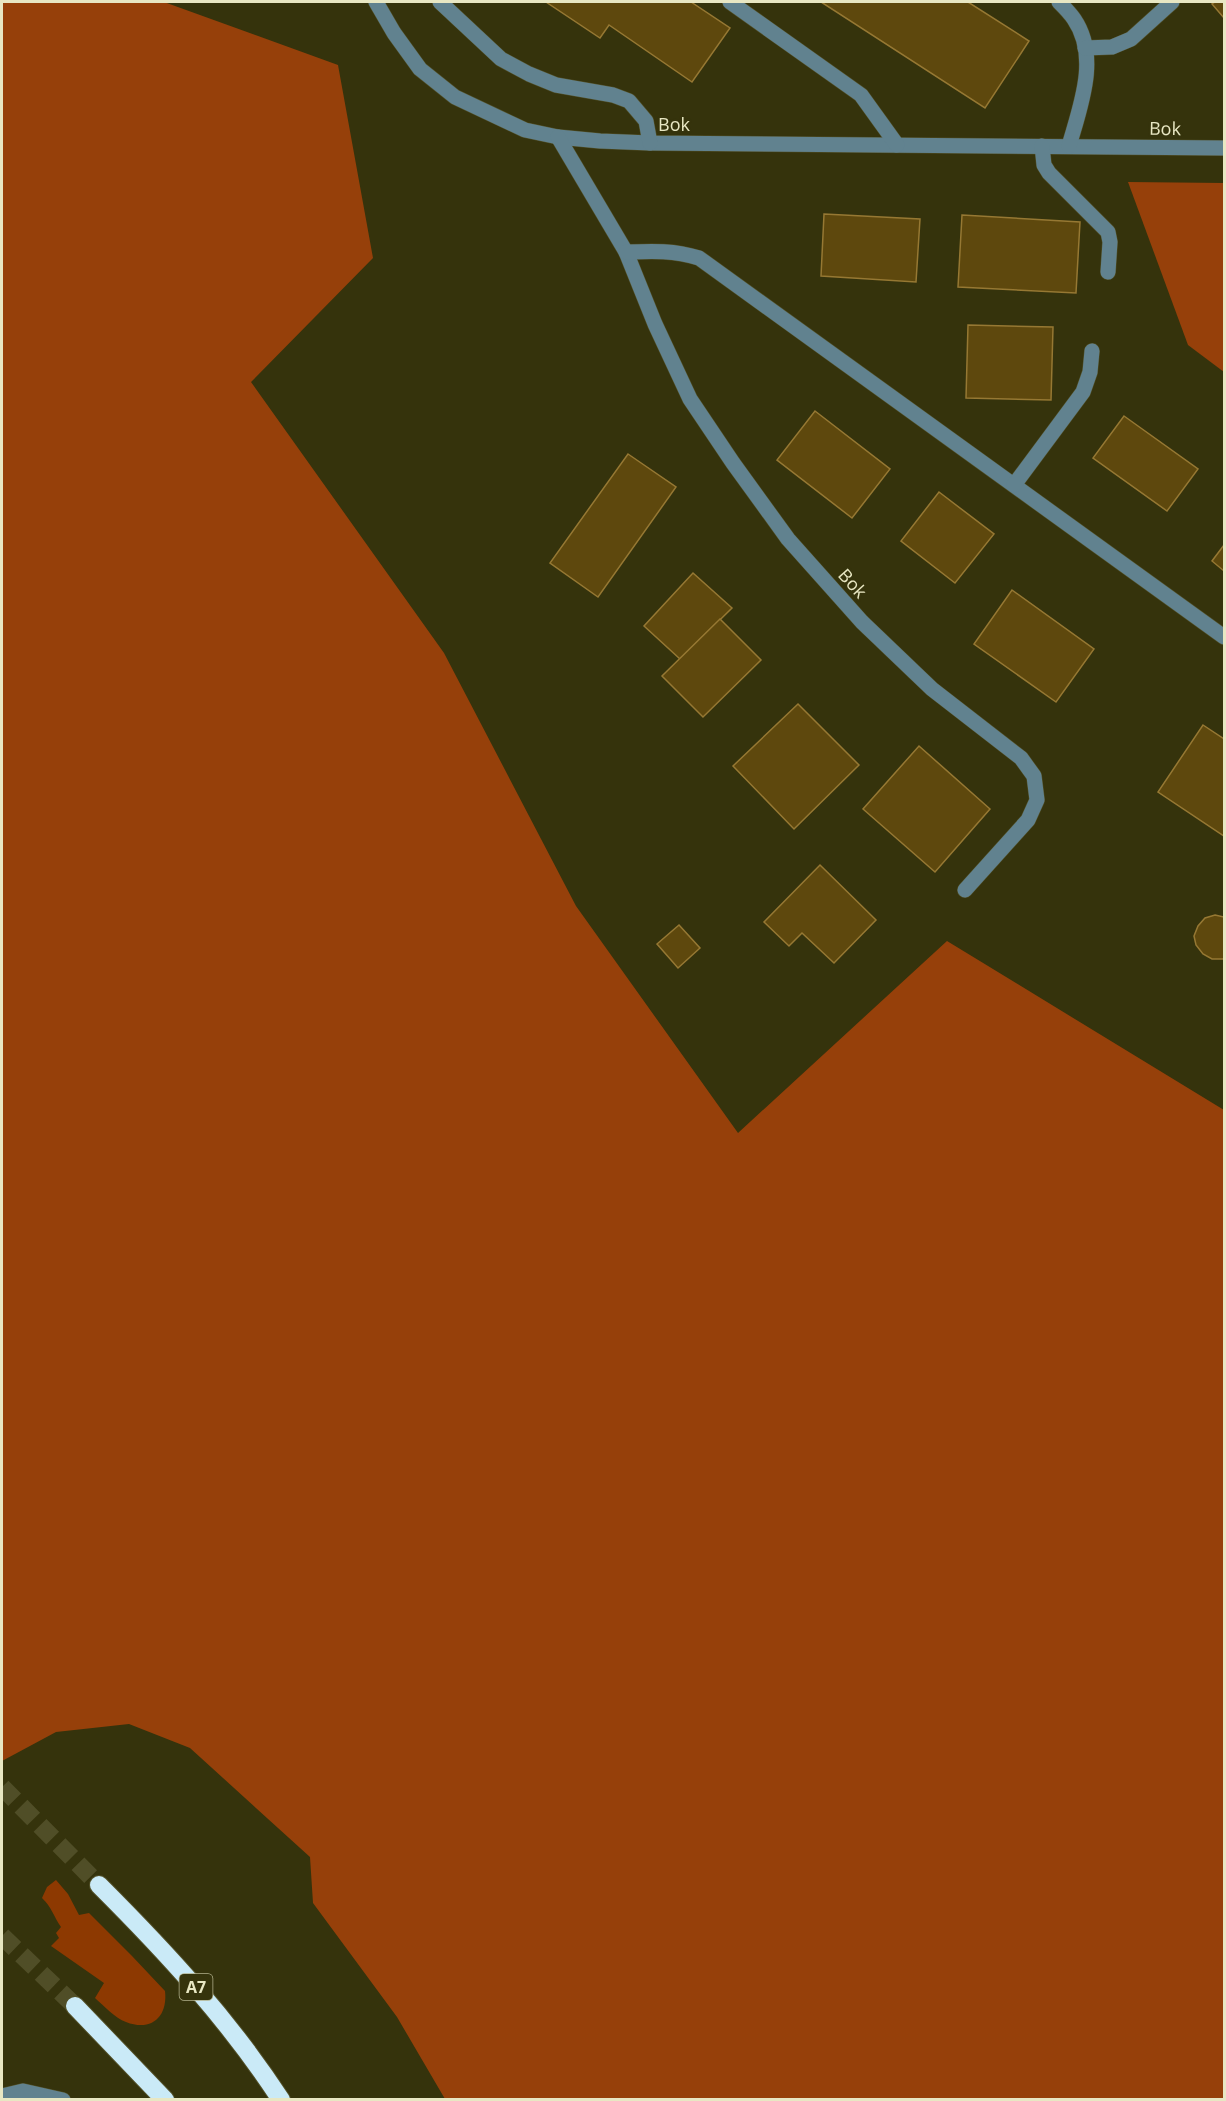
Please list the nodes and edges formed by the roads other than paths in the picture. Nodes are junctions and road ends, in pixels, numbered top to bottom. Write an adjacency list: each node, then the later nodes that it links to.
1 (376, 2): 7 (street, Bok)
2 (440, 2): 8 (street)
3 (730, 2): 9 (street)
4 (1059, 2): 6 (street)
5 (1172, 2): 6 (street)
6 (1085, 48): 11 (street)
7 (558, 137): 8 (street, Bok); 13 (street, Bok)
8 (650, 143): 9 (street, Bok)
9 (897, 145): 10 (street, Bok)
10 (1042, 147): 11 (street, Bok); 14 (street)
11 (1070, 147): 12 (street, Bok)
12 (1224, 148)
13 (626, 252): 16 (street); 18 (street, Bok)
14 (1108, 272)
15 (1092, 351): 16 (street)
16 (1014, 485): 17 (street)
17 (1224, 637)
18 (965, 890)
19 (99, 1885): 24 (highway, A7)
20 (75, 2006): 23 (highway)
21 (2, 2096): 22 (street)
22 (63, 2100)
23 (165, 2100)
24 (281, 2100)

